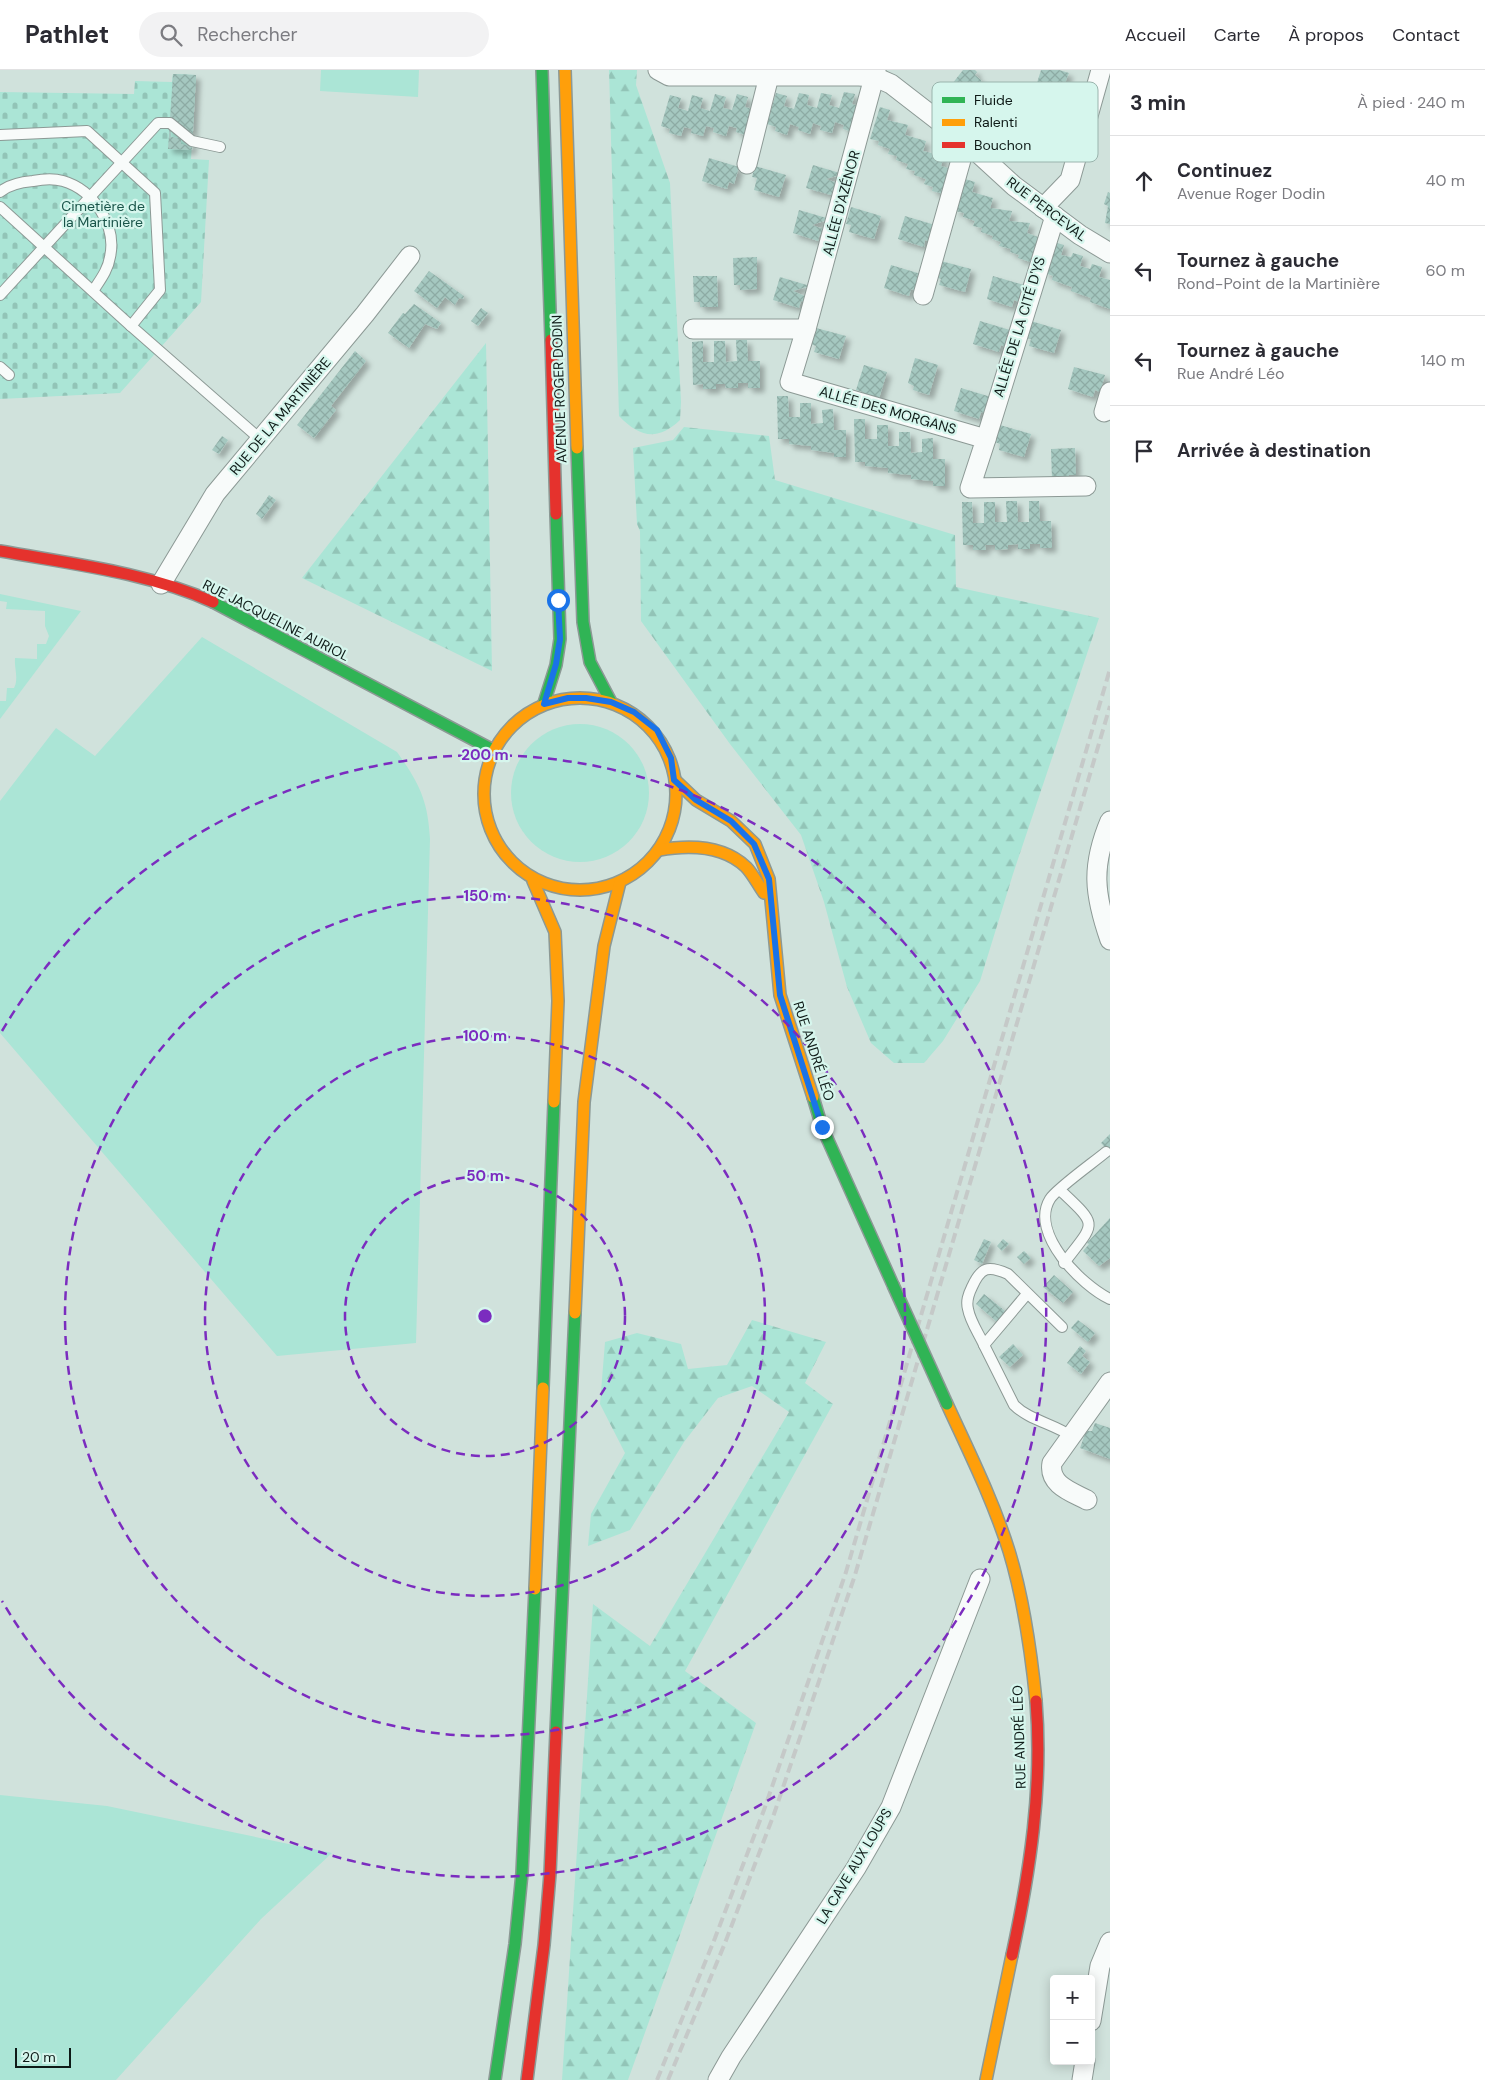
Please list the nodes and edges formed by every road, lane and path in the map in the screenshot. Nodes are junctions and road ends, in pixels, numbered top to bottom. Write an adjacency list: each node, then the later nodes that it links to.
1 (542, 70): 37 (main road, AVENUE ROGER DODIN)
2 (565, 70): 36 (main road, AVENUE ROGER DODIN)
3 (658, 70): 5 (street, RUE PERCEVAL)
4 (875, 74): 5 (street, RUE PERCEVAL); 6 (street, RUE PERCEVAL); 26 (street, ALLÉE D'AZÉNOR)
5 (769, 76): 13 (street)
6 (932, 116)
7 (0, 135): 9 (lane)
8 (220, 147): 9 (lane)
9 (122, 162): 15 (lane); 24 (lane)
10 (960, 162): 23 (street)
11 (988, 162): 17 (street, RUE PERCEVAL)
12 (1075, 162): 17 (street)
13 (747, 164)
14 (0, 192): 15 (lane)
15 (90, 197): 18 (lane); 21 (lane)
16 (0, 206): 18 (lane)
17 (1049, 212): 19 (street, RUE PERCEVAL); 31 (street, ALLÉE DE LA CITÉ D'YS)
18 (44, 246): 21 (lane); 22 (lane)
19 (1110, 253)
20 (410, 256): 32 (street, RUE DE LA MARTINIÈRE)
21 (93, 291): 24 (lane)
22 (0, 295)
23 (922, 296)
24 (131, 326): 32 (lane)
25 (693, 329): 26 (street)
26 (806, 329): 31 (street, ALLÉE DES MORGANS)
27 (0, 367): 28 (lane)
28 (9, 375)
29 (1110, 392): 30 (street)
30 (1104, 412)
31 (986, 438): 33 (street)
32 (260, 439): 35 (street, RUE DE LA MARTINIÈRE)
33 (1086, 486)
34 (0, 551): 35 (main road, RUE JACQUELINE AURIOL)
35 (161, 584): 38 (main road, RUE JACQUELINE AURIOL)
36 (611, 702): 37 (main road); 39 (main road)
37 (544, 704): 38 (main road)
38 (495, 752): 42 (main road)
39 (674, 780): 41 (main road); 44 (main road, RUE ANDRÉ LÉO)
40 (1110, 821): 45 (street)
41 (659, 850): 43 (main road); 44 (main road, RUE ANDRÉ LÉO)
42 (533, 882): 43 (main road); 60 (main road)
43 (620, 882): 61 (main road)
44 (769, 900): 63 (main road, RUE ANDRÉ LÉO, bridge)
45 (1110, 940)
46 (1106, 1152): 47 (lane)
47 (1060, 1190): 48 (lane); 48 (lane)
48 (1064, 1263): 50 (lane)
49 (1026, 1294): 51 (lane); 52 (lane); 52 (lane)
50 (1110, 1299)
51 (1062, 1327)
52 (984, 1345): 54 (lane)
53 (1110, 1382): 54 (street)
54 (1071, 1436): 55 (street)
55 (1087, 1500)
56 (980, 1579): 62 (street, LA CAVE AUX LOUPS)
57 (1110, 1942): 58 (street)
58 (1091, 2020)
59 (1084, 2065): 64 (street)
60 (495, 2080)
61 (527, 2080)
62 (718, 2080)
63 (989, 2080)
64 (1082, 2080)

